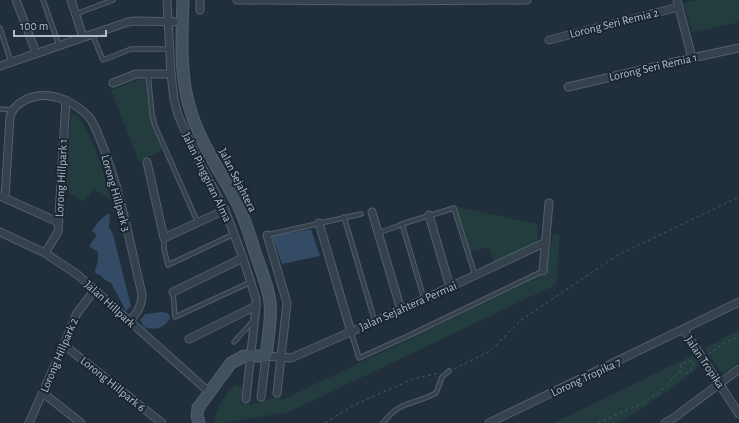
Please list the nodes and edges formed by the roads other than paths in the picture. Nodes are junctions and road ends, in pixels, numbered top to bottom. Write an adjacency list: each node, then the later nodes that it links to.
1 (16, 0): 24 (street)
2 (43, 0): 21 (lane)
3 (71, 0): 14 (street)
4 (113, 0): 14 (lane)
5 (167, 0): 15 (street, Jalan Pinggiran Alma)
6 (183, 0): 16 (main road, Jalan Sejahtera)
7 (200, 0): 13 (street)
8 (237, 0): 9 (street)
9 (292, 0): 11 (street)
10 (527, 0): 11 (street)
11 (375, 1)
12 (678, 4): 20 (street, Lorong Seri Remia 2); 25 (street)
13 (200, 10)
14 (76, 14): 19 (street)
15 (168, 21): 16 (street); 18 (street); 22 (street, Jalan Pinggiran Alma)
16 (183, 22): 74 (main road, Jalan Sejahtera)
17 (0, 28): 26 (lane)
18 (92, 34): 19 (street); 22 (lane)
19 (83, 37): 21 (street)
20 (549, 40)
21 (59, 45): 24 (street)
22 (169, 48): 29 (street, Jalan Pinggiran Alma)
23 (739, 48): 25 (street, Lorong Seri Remia 1)
24 (36, 54): 26 (street)
25 (692, 58): 31 (street, Lorong Seri Remia 1)
26 (12, 62): 27 (street)
27 (0, 66)
28 (148, 73): 29 (street); 30 (street); 44 (lane)
29 (171, 74): 38 (street, Jalan Pinggiran Alma)
30 (113, 83)
31 (568, 87)
32 (66, 100): 34 (street, Lorong Hillpark 3); 43 (street, Lorong Hillpark 1); 66 (street, Lorong Hillpark 3)
33 (0, 109): 34 (lane)
34 (12, 110): 36 (street)
35 (147, 162): 51 (street)
36 (3, 196): 43 (street)
37 (549, 203): 52 (street)
38 (225, 210): 44 (street); 48 (street, Jalan Pinggiran Alma)
39 (372, 212): 49 (street)
40 (361, 214): 42 (lane)
41 (429, 215): 46 (lane); 56 (lane); 58 (street)
42 (344, 218): 45 (lane); 67 (lane)
43 (58, 222): 53 (street, Lorong Hillpark 1)
44 (198, 223): 51 (street)
45 (318, 223): 50 (lane); 69 (street)
46 (402, 224): 49 (lane); 61 (lane)
47 (0, 232): 53 (street, Jalan Hillpark)
48 (234, 234): 51 (lane); 54 (street, Jalan Pinggiran Alma)
49 (378, 234): 64 (street)
50 (267, 235): 75 (street)
51 (164, 238)
52 (546, 242): 55 (street); 56 (street, Jalan Sejahtera Permai)
53 (45, 253): 59 (street, Jalan Hillpark)
54 (243, 258): 57 (street, Jalan Pinggiran Alma); 60 (street)
55 (543, 271): 69 (lane)
56 (475, 276): 58 (street, Jalan Sejahtera Permai)
57 (251, 282): 60 (lane); 63 (street, Jalan Pinggiran Alma)
58 (450, 287): 61 (street, Jalan Sejahtera Permai)
59 (94, 291): 66 (street, Jalan Hillpark); 72 (street, Lorong Hillpark 2)
60 (173, 292)
61 (424, 299): 64 (street, Jalan Sejahtera Permai)
62 (739, 302): 68 (street, Lorong Tropika 7)
63 (256, 306): 65 (street, Jalan Pinggiran Alma); 70 (street)
64 (401, 310): 67 (street, Jalan Sejahtera Permai)
65 (255, 319): 71 (lane); 73 (street, Jalan Pinggiran Alma)
66 (129, 322): 79 (street, Jalan Hillpark)
67 (375, 322): 69 (street, Jalan Sejahtera Permai)
68 (684, 330): 78 (street, Jalan Tropika); 90 (street, Lorong Tropika 7)
69 (351, 332): 75 (street, Jalan Sejahtera Permai)
70 (189, 339)
71 (234, 342)
72 (64, 345): 80 (street, Lorong Hillpark 2); 87 (street, Lorong Hillpark 6)
73 (250, 355): 74 (main road); 79 (main road); 83 (street, Jalan Pinggiran Alma)
74 (266, 356): 75 (street, Jalan Sejahtera Permai); 82 (street, Jalan Sejahtera)
75 (280, 357): 81 (street)
76 (739, 369): 78 (street)
77 (449, 371): 89 (lane)
78 (720, 384): 84 (street, Jalan Tropika); 91 (street)
79 (209, 392): 88 (main road)
80 (43, 393): 85 (street, Lorong Hillpark 2); 86 (street)
81 (276, 393)
82 (261, 397)
83 (246, 399)
84 (739, 414)
85 (29, 423)
86 (81, 423)
87 (162, 423)
88 (200, 423)
89 (383, 423)
90 (488, 423)
91 (665, 423)

